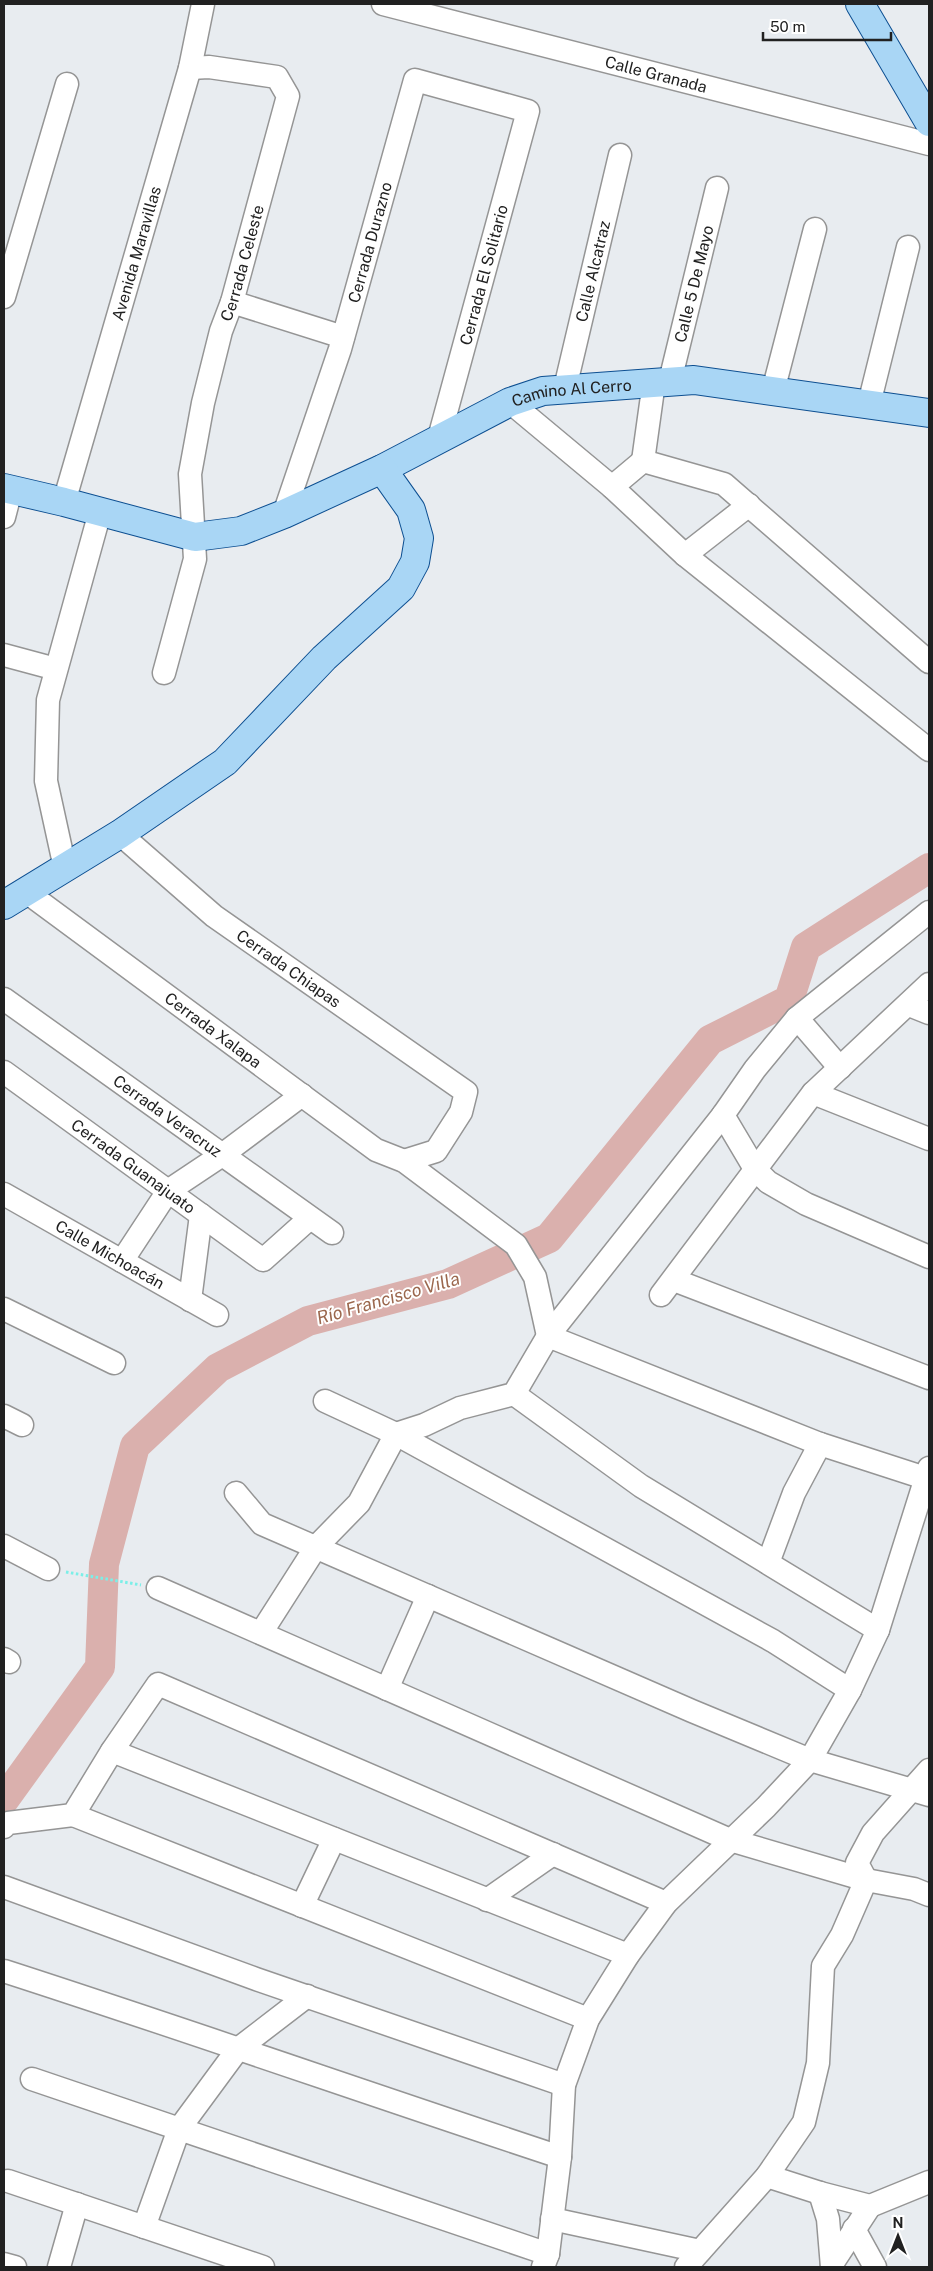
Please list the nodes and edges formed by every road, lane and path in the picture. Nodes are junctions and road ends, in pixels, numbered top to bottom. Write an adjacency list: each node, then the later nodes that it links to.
1 (202, 4): 5 (street, Avenida Maravillas)
2 (383, 4): 4 (street, Calle Granada)
3 (860, 4): 8 (main road)
4 (453, 13): 9 (street, Calle Granada)
5 (190, 68): 15 (street, Cerrada Celeste); 28 (street, Avenida Maravillas)
6 (68, 84): 14 (street)
7 (528, 111): 16 (street, Cerrada Durazno); 23 (street, Cerrada El Solitario)
8 (929, 122)
9 (929, 144)
10 (620, 155): 18 (street, Calle Alcatraz)
11 (717, 188): 17 (street, Calle 5 De Mayo)
12 (815, 229): 19 (street)
13 (908, 247): 21 (street)
14 (4, 297)
15 (232, 302): 16 (street); 33 (street, Cerrada Celeste)
16 (343, 337): 31 (street, Cerrada Durazno)
17 (662, 382): 18 (main road, Camino Al Cerro); 19 (main road, Camino Al Cerro); 24 (street, Calle 5 De Mayo)
18 (565, 388): 20 (main road, Camino Al Cerro)
19 (773, 391): 21 (main road, Camino Al Cerro)
20 (510, 402): 23 (main road, Camino Al Cerro); 26 (street)
21 (868, 404): 22 (main road, Camino Al Cerro)
22 (929, 412)
23 (440, 438): 25 (main road, Camino Al Cerro)
24 (644, 460): 26 (street); 29 (street)
25 (382, 469): 31 (main road, Camino Al Cerro); 40 (main road)
26 (612, 487): 34 (street)
27 (8, 489): 28 (main road); 32 (street)
28 (64, 502): 30 (main road)
29 (749, 504): 34 (street); 36 (street)
30 (100, 512): 33 (main road); 37 (street)
31 (284, 514): 33 (main road, Camino Al Cerro)
32 (4, 517)
33 (195, 537): 38 (street, Cerrada Celeste)
34 (685, 555): 39 (street)
35 (4, 655): 37 (street)
36 (929, 662)
37 (56, 669): 41 (street)
38 (164, 674)
39 (929, 750)
40 (120, 834): 41 (main road); 55 (street, Cerrada Chiapas)
41 (65, 868): 42 (main road)
42 (14, 898): 51 (street, Cerrada Xalapa)
43 (929, 912): 47 (street)
44 (929, 984): 46 (street)
45 (4, 999): 54 (street, Cerrada Veracruz)
46 (919, 1009): 48 (street)
47 (797, 1018): 48 (street); 52 (street)
48 (840, 1068): 50 (street)
49 (4, 1072): 57 (street, Cerrada Guanajuato)
50 (813, 1093): 53 (street); 56 (street)
51 (302, 1095): 54 (street); 55 (street, Cerrada Xalapa)
52 (723, 1115): 56 (street); 67 (street)
53 (929, 1139)
54 (222, 1155): 57 (street); 60 (street, Cerrada Veracruz)
55 (404, 1161): 67 (street, Cerrada Xalapa)
56 (755, 1169): 62 (street); 69 (street)
57 (168, 1191): 59 (street, Cerrada Guanajuato); 63 (street)
58 (4, 1194): 63 (street, Calle Michoacán)
59 (201, 1215): 60 (street, Cerrada Guanajuato); 64 (street)
60 (310, 1218): 61 (street, Cerrada Veracruz)
61 (332, 1233)
62 (929, 1257)
63 (122, 1261): 64 (street, Calle Michoacán)
64 (190, 1300): 66 (street, Calle Michoacán)
65 (4, 1309): 68 (street)
66 (216, 1315)
67 (548, 1336): 70 (street); 73 (street)
68 (114, 1363)
69 (929, 1378)
70 (514, 1394): 72 (street); 78 (street)
71 (325, 1401): 72 (street)
72 (396, 1434): 77 (street); 85 (street)
73 (820, 1444): 74 (street); 78 (street)
74 (927, 1473): 82 (street)
75 (236, 1493): 77 (street)
76 (4, 1546): 79 (street)
77 (316, 1548): 81 (street); 83 (street)
78 (768, 1563): 82 (street)
79 (48, 1569): 80 (path)
80 (158, 1588): 83 (street)
81 (428, 1596): 84 (street); 87 (street)
82 (878, 1630): 85 (street)
83 (261, 1633): 84 (street)
84 (387, 1689): 93 (street)
85 (850, 1690): 87 (street)
86 (112, 1751): 90 (street); 92 (street); 94 (street)
87 (810, 1760): 89 (street); 93 (street)
88 (929, 1770): 89 (street)
89 (921, 1793): 95 (street)
90 (73, 1815): 91 (street); 100 (street)
91 (4, 1827)
92 (334, 1839): 98 (street); 100 (street)
93 (730, 1840): 95 (street); 99 (street)
94 (553, 1854): 98 (street); 99 (street)
95 (866, 1880): 97 (street); 110 (street)
96 (4, 1887): 103 (street)
97 (929, 1895)
98 (487, 1900): 101 (street)
99 (666, 1902): 101 (street)
100 (302, 1906): 104 (street)
101 (628, 1955): 104 (street)
102 (4, 1971): 105 (street)
103 (307, 1996): 105 (street); 107 (street)
104 (588, 2019): 107 (street)
105 (238, 2049): 108 (street); 109 (street)
106 (32, 2079): 108 (street)
107 (564, 2085): 109 (street)
108 (179, 2129): 117 (street); 120 (street)
109 (560, 2157): 116 (street)
110 (767, 2176): 113 (street); 119 (street)
111 (8, 2181): 114 (street)
112 (929, 2182): 115 (street)
113 (820, 2193): 115 (street); 122 (street)
114 (77, 2204): 117 (street); 124 (street)
115 (870, 2206): 118 (street)
116 (552, 2219): 119 (street); 120 (street)
117 (144, 2227): 125 (street)
118 (854, 2229): 122 (street); 126 (street)
119 (693, 2259)
120 (545, 2261)
121 (4, 2264): 123 (street)
122 (832, 2265)
123 (15, 2267)
124 (59, 2267)
125 (263, 2267)
126 (875, 2267)

